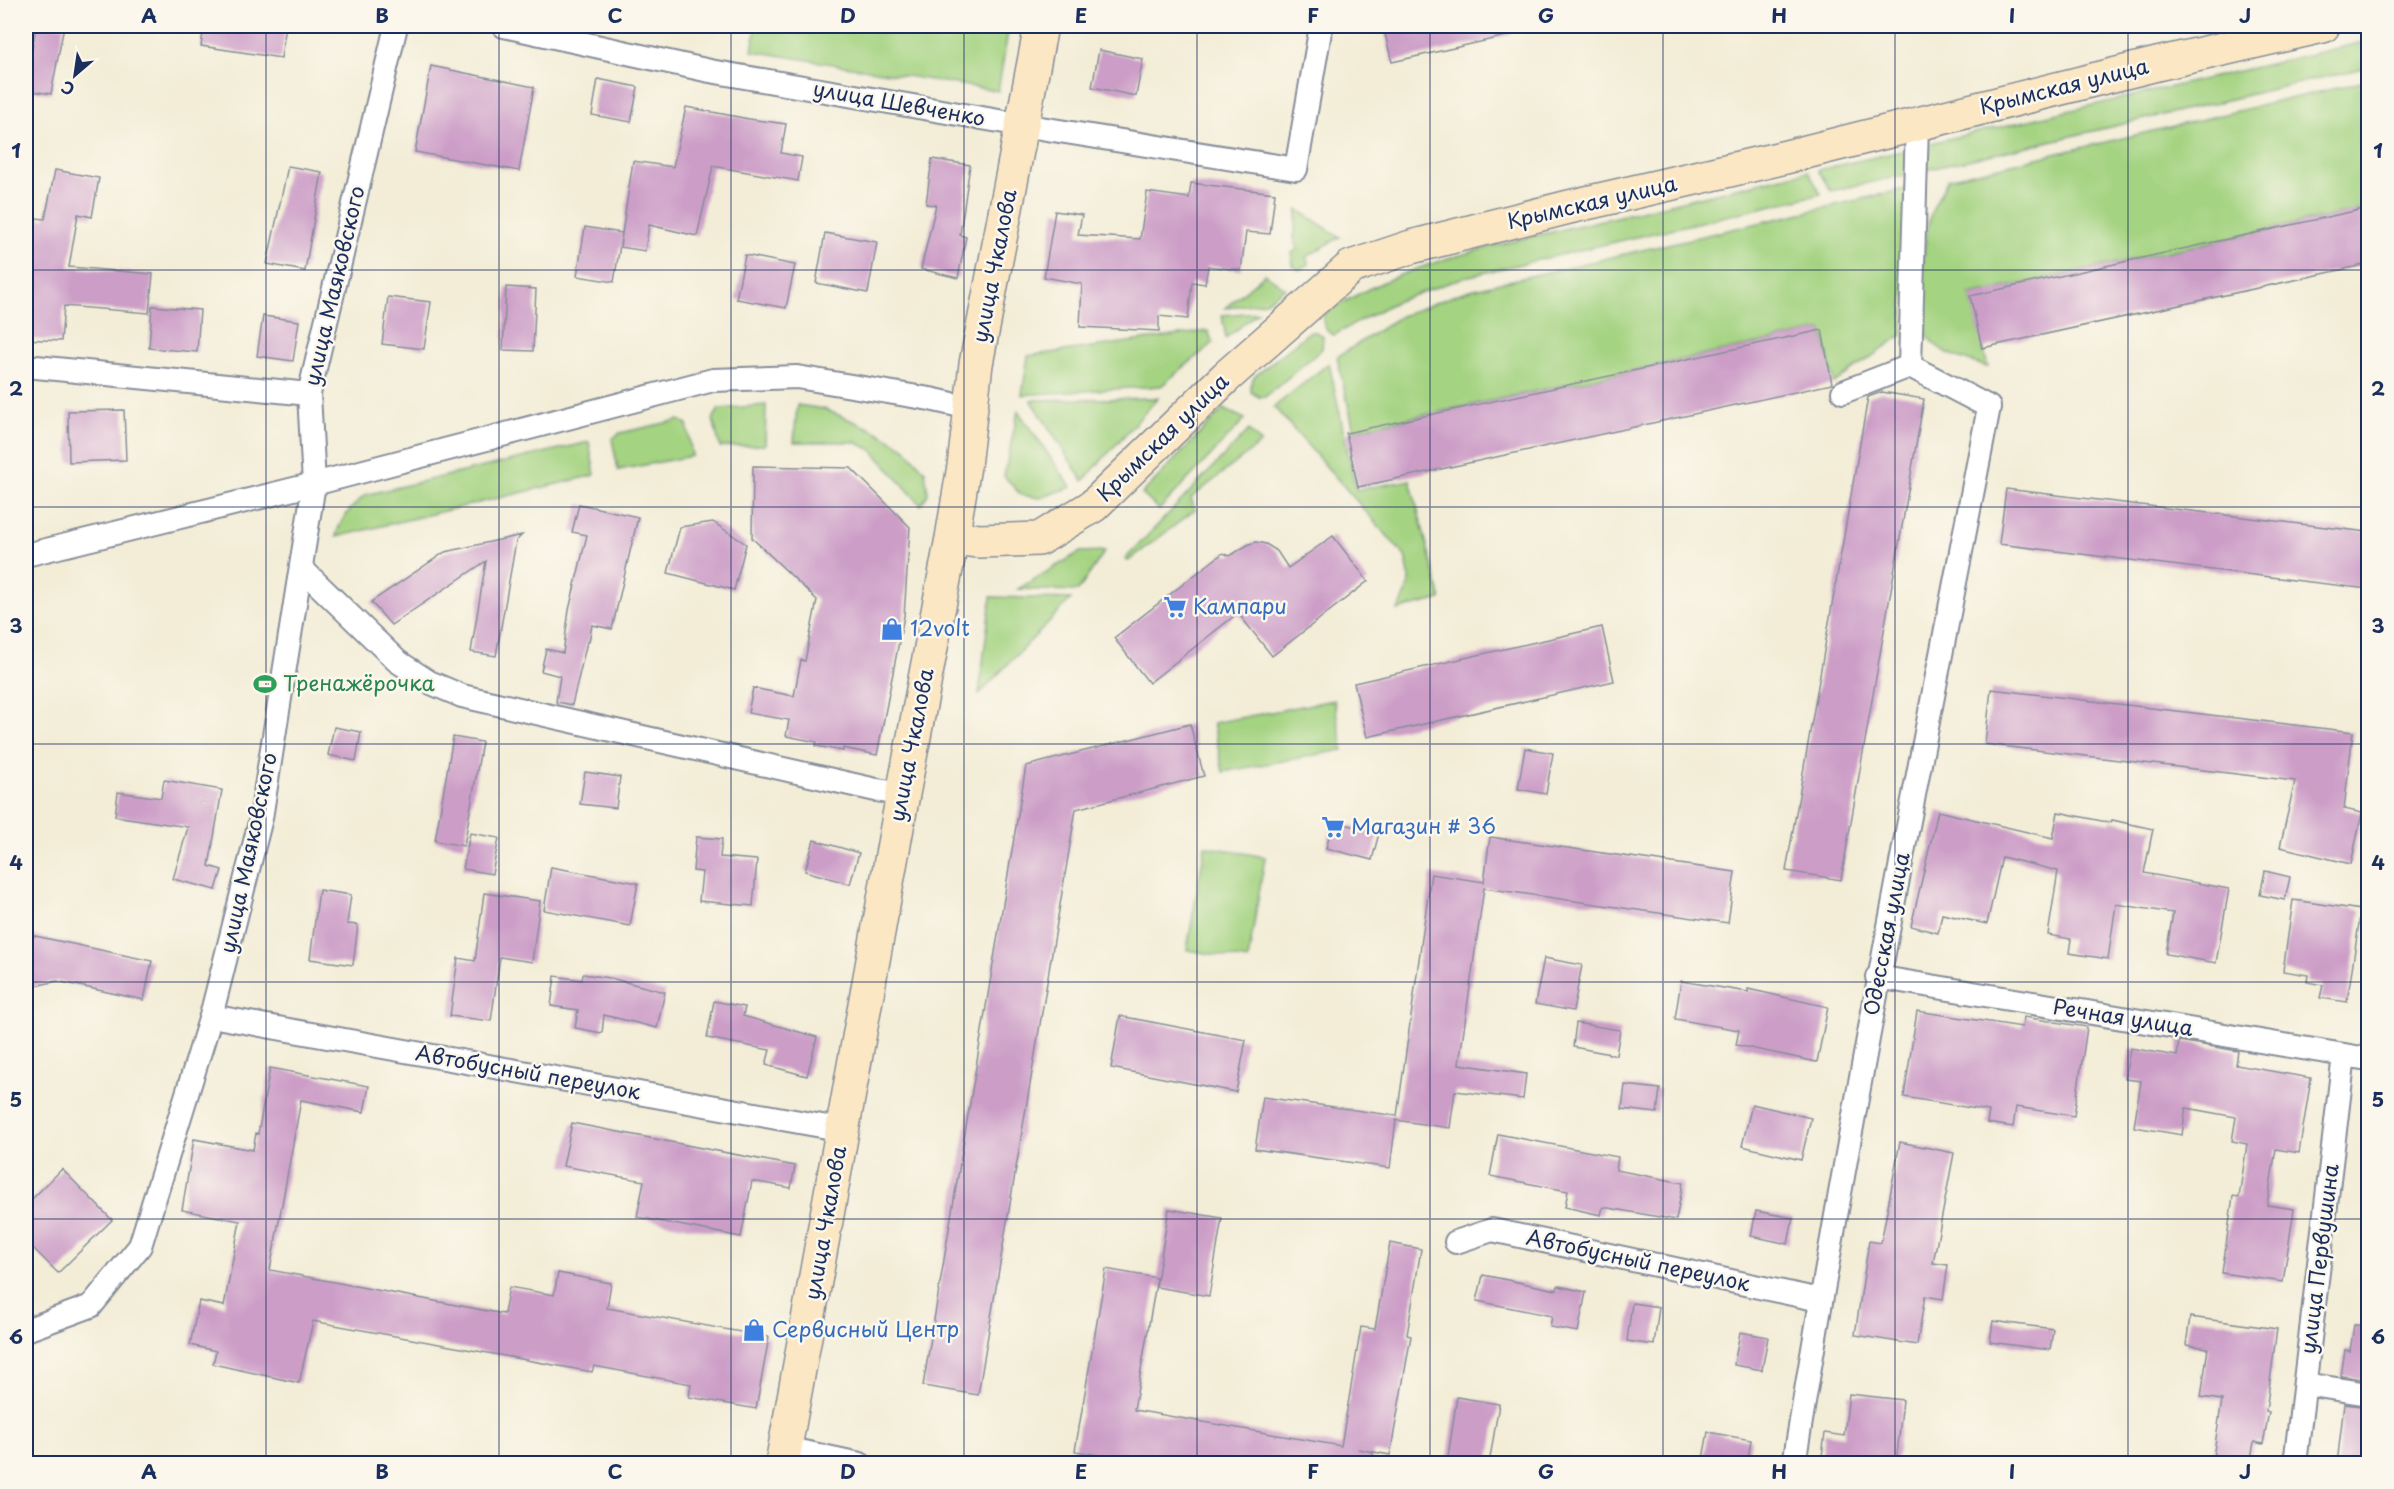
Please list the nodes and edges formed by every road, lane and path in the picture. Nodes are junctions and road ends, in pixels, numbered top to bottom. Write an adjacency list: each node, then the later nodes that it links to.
1 (396, 26): 11 (street, улица Маяковского)
2 (504, 26): 7 (street, улица Шевченко)
3 (1041, 26): 7 (main road, улица Чкалова)
4 (1321, 26): 7 (street, улица Шевченко)
5 (2323, 26): 6 (main road, Крымская улица)
6 (1917, 124): 9 (street); 14 (main road, Крымская улица)
7 (1022, 125): 12 (main road, улица Чкалова)
8 (26, 366): 11 (street)
9 (1910, 366): 10 (street); 18 (street, Одесская улица)
10 (1843, 392)
11 (309, 394): 13 (street, улица Маяковского)
12 (970, 408): 13 (street); 14 (main road, улица Чкалова)
13 (314, 484): 15 (street); 16 (street, улица Маяковского)
14 (952, 538): 17 (main road, улица Чкалова)
15 (26, 555)
16 (301, 568): 17 (street); 19 (street, улица Маяковского)
17 (903, 794): 22 (main road, улица Чкалова)
18 (1877, 977): 20 (street, Речная улица); 24 (street, Одесская улица)
19 (212, 1016): 22 (street, Автобусный переулок); 25 (street, улица Маяковского)
20 (2344, 1055): 21 (street, Речная улица); 26 (street, улица Первушина)
21 (2368, 1059)
22 (844, 1130): 28 (main road, улица Чкалова)
23 (1456, 1242): 24 (street, Автобусный переулок)
24 (1820, 1300): 30 (street, Одесская улица)
25 (26, 1330)
26 (2305, 1384): 27 (street); 31 (street, улица Первушина)
27 (2368, 1394)
28 (784, 1456): 29 (street)
29 (860, 1464)
30 (1794, 1464)
31 (2295, 1464)

